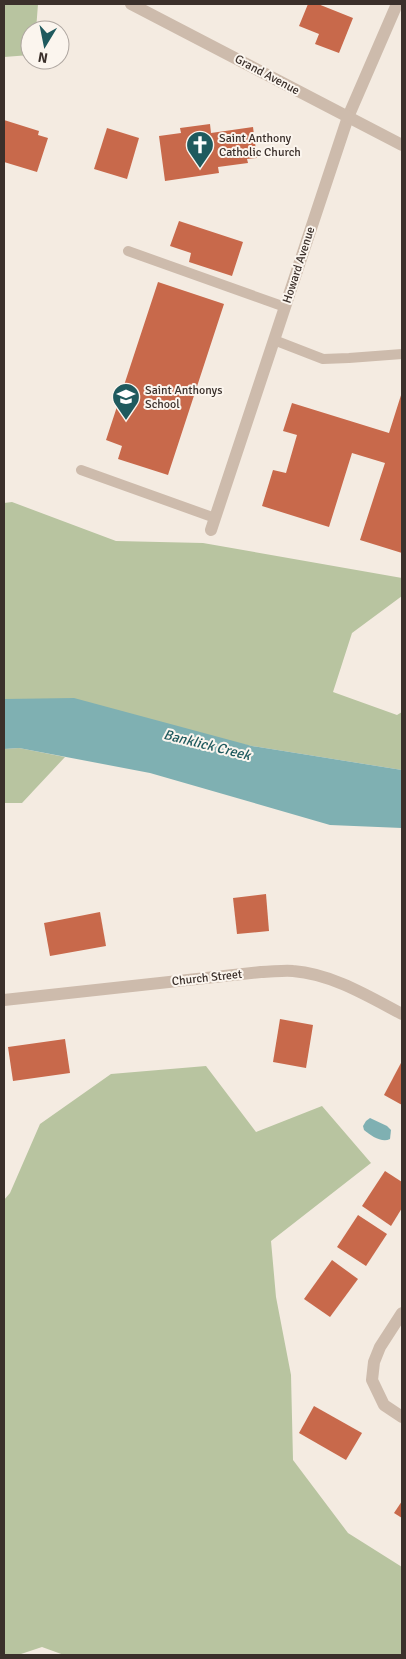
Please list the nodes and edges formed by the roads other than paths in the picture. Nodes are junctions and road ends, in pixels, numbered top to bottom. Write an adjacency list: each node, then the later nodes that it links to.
1 (131, 4): 3 (street, Grand Avenue)
2 (397, 4): 3 (street, Howard Avenue)
3 (348, 117): 4 (street, Grand Avenue); 6 (street, Howard Avenue)
4 (402, 145)
5 (128, 250): 6 (lane)
6 (285, 308): 7 (street, Howard Avenue)
7 (274, 340): 8 (lane); 10 (street, Howard Avenue)
8 (402, 354)
9 (81, 470): 10 (lane)
10 (213, 524)
11 (4, 1000): 12 (street, Church Street)
12 (402, 1014)
13 (402, 1313): 14 (street)
14 (402, 1417)

